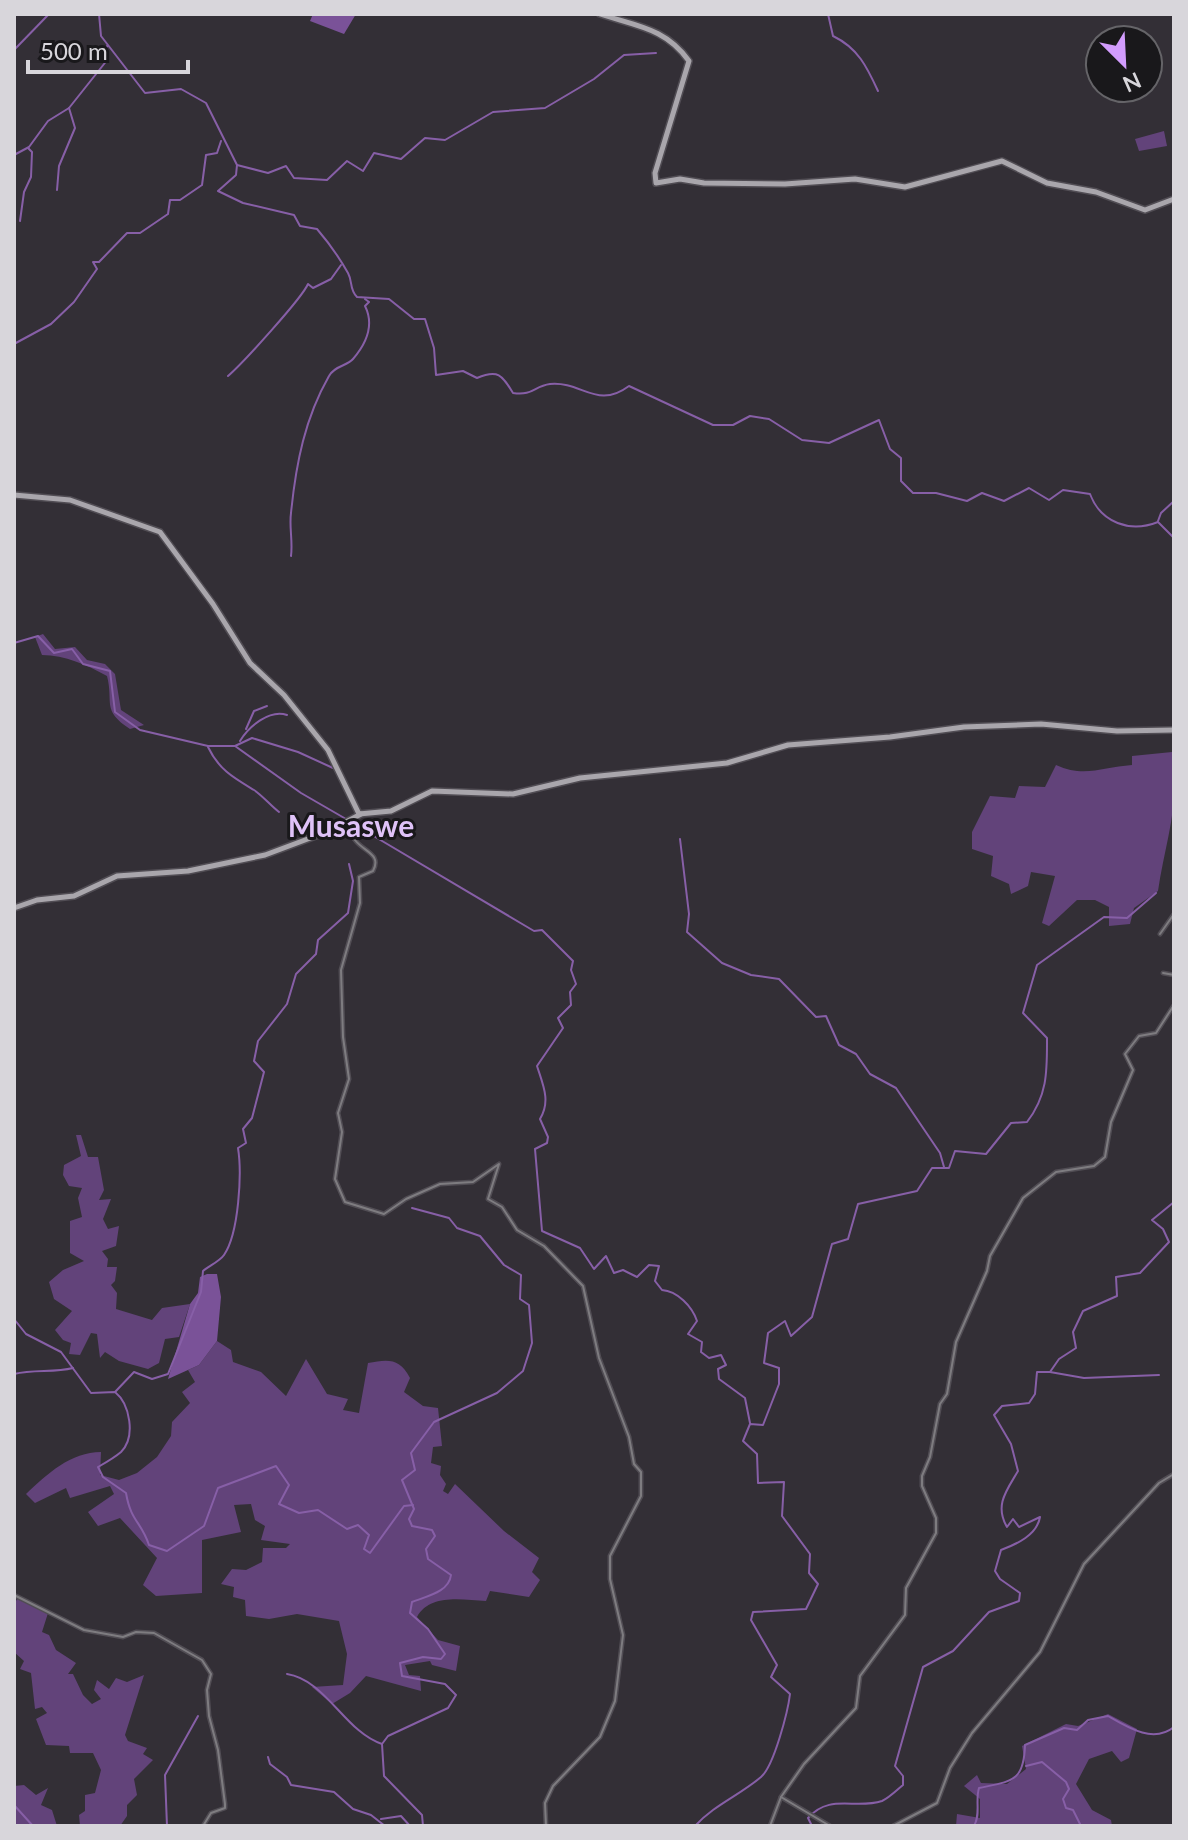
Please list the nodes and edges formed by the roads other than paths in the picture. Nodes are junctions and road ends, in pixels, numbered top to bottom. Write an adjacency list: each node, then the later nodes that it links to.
1 (600, 14): 2 (main road)
2 (1174, 199)
3 (14, 495): 5 (main road)
4 (1174, 730): 5 (main road)
5 (362, 814): 6 (main road)
6 (347, 821): 7 (main road); 17 (street)
7 (14, 908)
8 (1174, 914): 9 (street)
9 (1160, 934)
10 (1163, 973): 11 (street)
11 (1174, 975)
12 (1174, 1005): 15 (street)
13 (1174, 1474): 20 (street)
14 (14, 1595): 16 (street)
15 (781, 1797): 18 (street); 19 (street)
16 (203, 1826)
17 (546, 1826)
18 (770, 1826)
19 (830, 1826)
20 (893, 1826)

